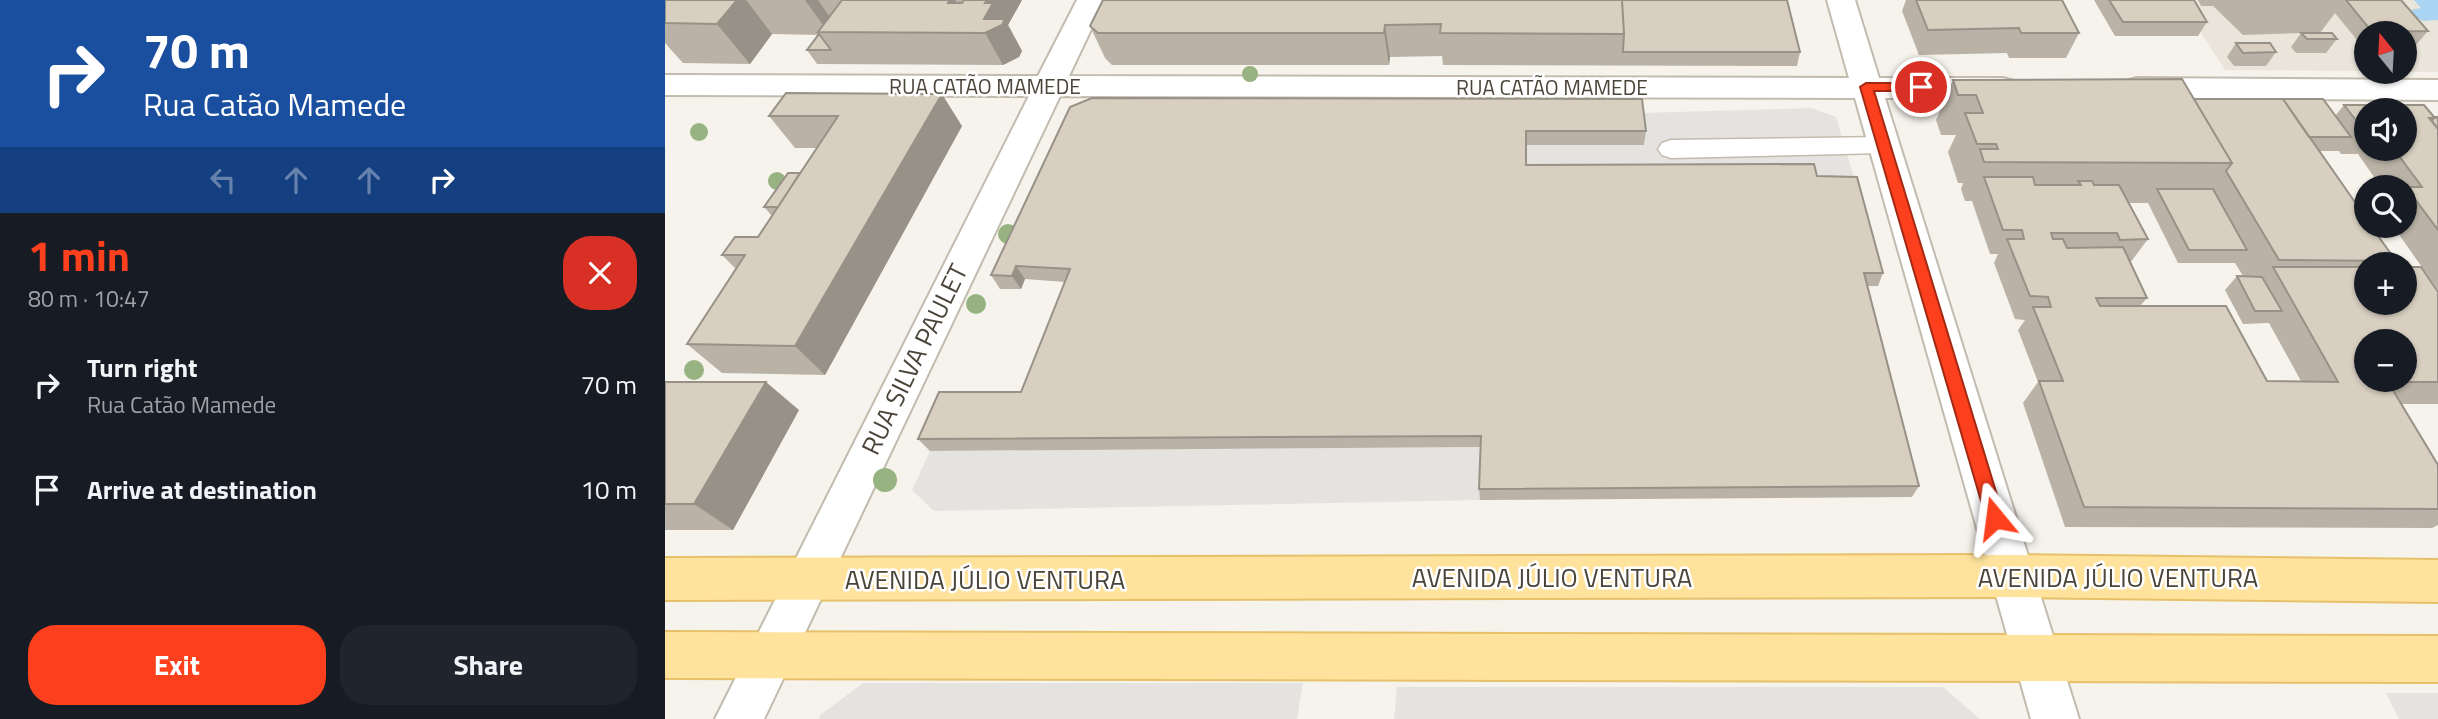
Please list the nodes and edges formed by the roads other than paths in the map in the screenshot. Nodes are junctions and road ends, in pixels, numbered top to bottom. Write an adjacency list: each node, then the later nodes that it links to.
1 (1091, 0): 4 (street, RUA SILVA PAULET)
2 (1840, 0): 5 (street)
3 (665, 85): 4 (street, RUA CATÃO MAMEDE)
4 (1049, 87): 5 (street, RUA CATÃO MAMEDE); 13 (street, RUA SILVA PAULET)
5 (1866, 87): 6 (street, RUA CATÃO MAMEDE); 9 (street)
6 (2034, 88)
7 (2103, 88): 8 (street)
8 (2438, 90)
9 (1884, 145): 10 (lane); 11 (street)
10 (1671, 149)
11 (2013, 576): 13 (main road, AVENIDA JÚLIO VENTURA); 14 (main road, AVENIDA JÚLIO VENTURA); 17 (street)
12 (665, 579): 13 (main road, AVENIDA JÚLIO VENTURA)
13 (807, 579): 16 (street, RUA SILVA PAULET)
14 (2438, 580)
15 (665, 655): 16 (main road)
16 (769, 657): 17 (main road); 19 (street, RUA SILVA PAULET)
17 (2037, 657): 18 (main road); 20 (street)
18 (2438, 659)
19 (739, 719)
20 (2056, 719)

